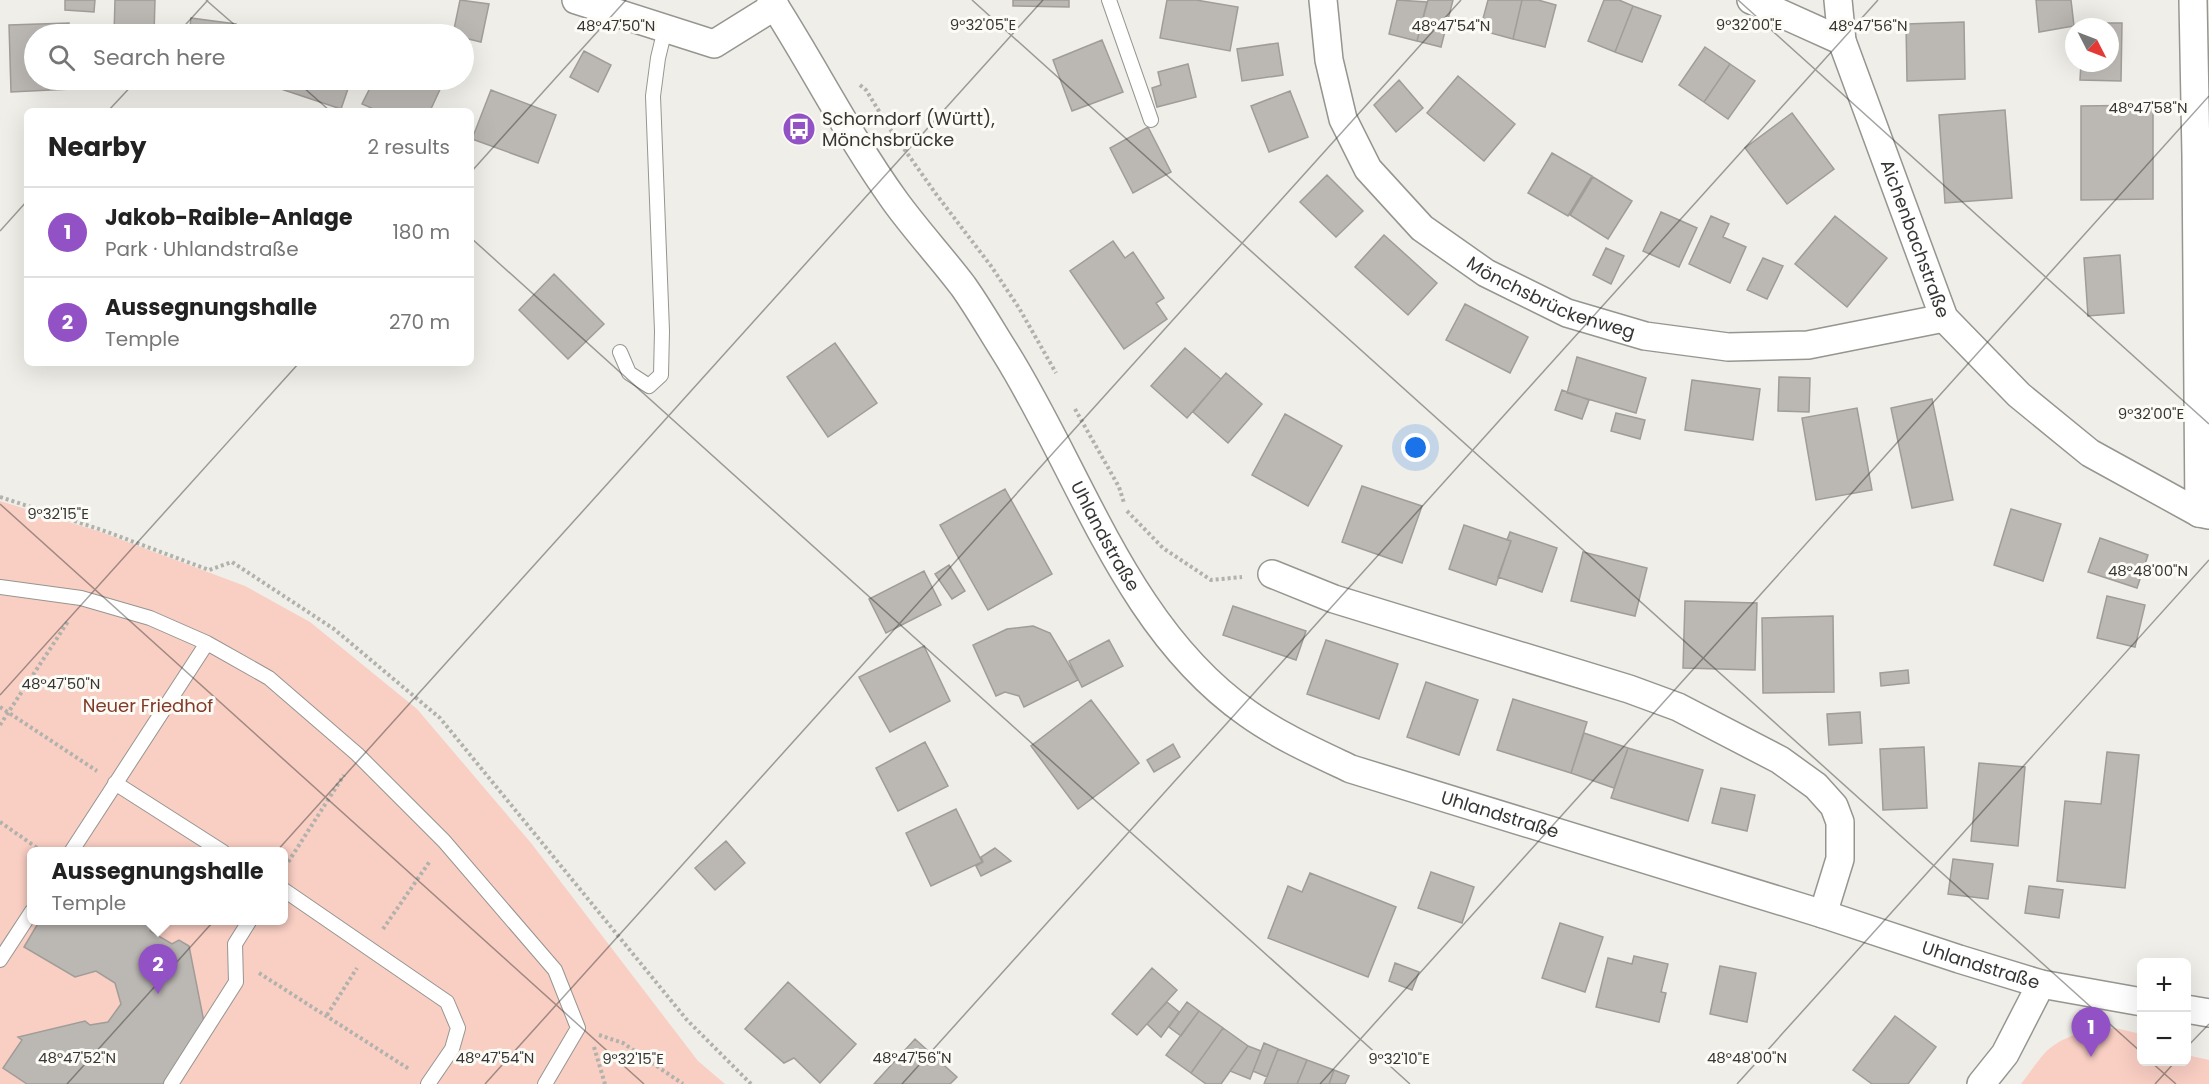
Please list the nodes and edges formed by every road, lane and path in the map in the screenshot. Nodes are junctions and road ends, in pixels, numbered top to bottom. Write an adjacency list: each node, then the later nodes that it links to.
1 (576, 0): 8 (street, Uhlandstraße)
2 (1108, 0): 10 (lane)
3 (1323, 0): 11 (street, Mönchsbrückenweg)
4 (1752, 0): 9 (street)
5 (1838, 0): 9 (street, Aichenbachstraße)
6 (2193, 0): 15 (street)
7 (773, 3): 8 (street, Uhlandstraße); 31 (street, Uhlandstraße)
8 (664, 29): 12 (lane)
9 (1842, 41): 11 (street, Aichenbachstraße)
10 (1151, 120)
11 (1944, 318): 15 (street, Aichenbachstraße)
12 (620, 352)
13 (0, 497): 46 (path)
14 (1126, 510): 16 (path)
15 (2204, 514)
16 (1272, 574): 31 (street)
17 (0, 587): 18 (lane)
18 (81, 598): 19 (lane); 21 (path)
19 (207, 643): 23 (lane); 24 (lane)
20 (0, 707): 21 (path)
21 (8, 712): 22 (path); 24 (path)
22 (0, 725)
23 (357, 754): 29 (path); 40 (lane)
24 (115, 783): 27 (lane); 28 (lane)
25 (0, 822): 26 (path)
26 (36, 847)
27 (73, 847)
28 (215, 847)
29 (288, 862)
30 (288, 893): 41 (lane)
31 (1823, 914): 36 (street, Uhlandstraße)
32 (27, 918): 34 (lane)
33 (247, 925): 35 (lane)
34 (0, 960)
35 (234, 966): 41 (path); 42 (lane)
36 (2041, 984): 37 (street, Uhlandstraße); 47 (street)
37 (2137, 1001)
38 (2191, 1011): 39 (street)
39 (2209, 1013)
40 (584, 1030): 43 (lane); 44 (path); 45 (path)
41 (429, 1083)
42 (171, 1084)
43 (545, 1084)
44 (605, 1084)
45 (683, 1084)
46 (751, 1084)
47 (1981, 1084)

